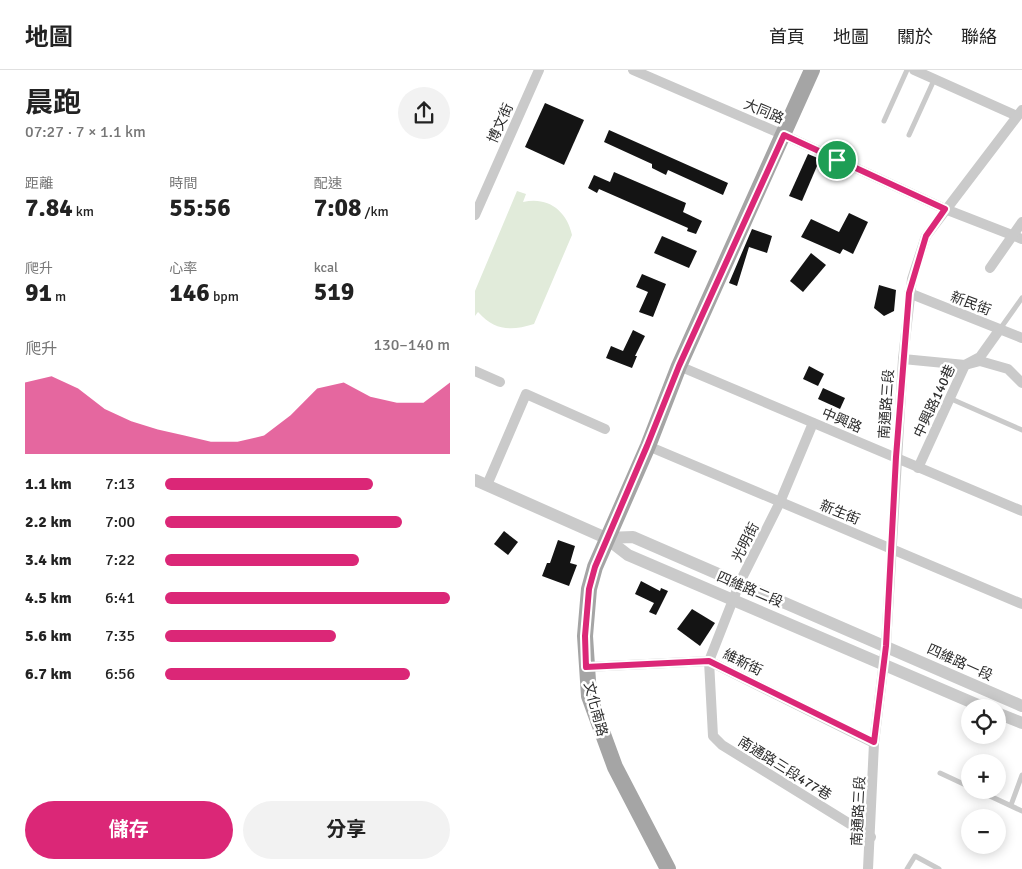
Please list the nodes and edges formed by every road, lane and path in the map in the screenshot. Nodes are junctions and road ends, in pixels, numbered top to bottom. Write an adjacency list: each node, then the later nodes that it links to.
1 (539, 70): 12 (street, 博文街)
2 (633, 70): 9 (street, 大同路)
3 (812, 70): 9 (main road, 文化南路)
4 (907, 70): 8 (lane)
5 (914, 70): 6 (street)
6 (935, 79): 7 (street); 10 (lane)
7 (1020, 113): 11 (street, 南通路三段)
8 (884, 121)
9 (784, 135): 11 (street, 大同路); 22 (main road, 文化南路)
10 (909, 135)
11 (945, 209): 14 (street, 大同路); 16 (street, 南通路三段)
12 (475, 215)
13 (1022, 222): 14 (street)
14 (1018, 238): 15 (street)
15 (990, 268)
16 (909, 293): 18 (street, 新民街); 20 (street, 南通路三段)
17 (1022, 298): 18 (lane)
18 (1000, 329): 19 (street, 新民街); 21 (street, 中興路140巷)
19 (1022, 338)
20 (903, 359): 21 (street); 31 (street, 南通路三段)
21 (965, 365): 25 (street); 26 (street, 中興路140巷)
22 (679, 366): 27 (street, 中興路); 30 (main road, 文化南路)
23 (475, 371): 24 (street)
24 (500, 382)
25 (1022, 383)
26 (949, 398): 29 (lane); 32 (street, 中興路140巷)
27 (813, 423): 31 (street, 中興路); 34 (street, 光明街)
28 (605, 429): 33 (street)
29 (1022, 430)
30 (647, 446): 34 (street, 新生街); 36 (main road, 文化南路)
31 (896, 457): 32 (street, 中興路); 37 (street, 南通路三段)
32 (918, 468): 35 (street, 中興路)
33 (481, 482): 36 (street, 四維路二段)
34 (780, 502): 37 (street, 新生街); 38 (street, 光明街)
35 (1022, 512)
36 (607, 538): 38 (street, 四維路二段); 39 (street, 四維路二段); 44 (main road, 文化南路)
37 (891, 547): 40 (street, 新生街); 41 (street, 南通路三段)
38 (740, 582): 39 (street, 光明街); 41 (street, 四維路二段)
39 (734, 598): 42 (street, 光明街); 43 (street, 四維路二段)
40 (1022, 604)
41 (886, 646): 43 (street, 南通路三段); 46 (street, 四維路一段)
42 (709, 661): 44 (street, 維新街); 49 (street, 光明街); 50 (street, 維新街)
43 (883, 664): 45 (street); 50 (street, 南通路三段)
44 (586, 667): 58 (main road, 文化南路)
45 (964, 699)
46 (1022, 706)
47 (1006, 717): 48 (street)
48 (1022, 723)
49 (713, 736): 57 (street, 南通路三段477巷)
50 (874, 742): 57 (street, 南通路三段)
51 (940, 773): 53 (lane)
52 (1022, 775): 55 (lane)
53 (961, 783)
54 (997, 799): 55 (lane)
55 (1011, 805): 56 (lane)
56 (1022, 811)
57 (871, 837): 59 (street, 南通路三段)
58 (668, 869)
59 (868, 869)
60 (907, 869): 61 (lane)
61 (939, 869)

